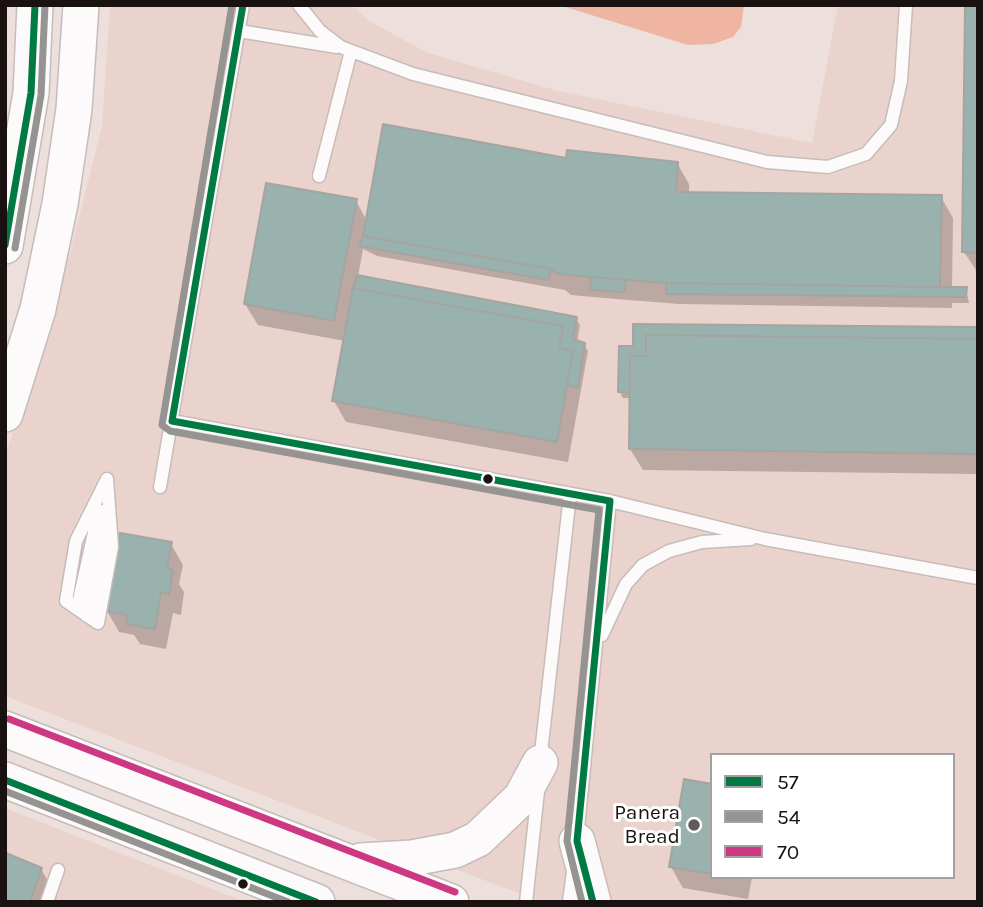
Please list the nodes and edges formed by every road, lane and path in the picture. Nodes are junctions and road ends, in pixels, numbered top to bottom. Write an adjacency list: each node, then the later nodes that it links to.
1 (35, 5): 9 (main road)
2 (81, 5): 10 (main road)
3 (243, 5): 6 (lane)
4 (299, 5): 7 (lane)
5 (906, 5): 7 (lane)
6 (239, 31): 7 (lane); 11 (lane)
7 (346, 49): 8 (lane)
8 (319, 176)
9 (5, 246)
10 (5, 414)
11 (172, 421): 12 (lane); 13 (lane)
12 (160, 487)
13 (570, 495): 14 (lane); 20 (lane)
14 (610, 501): 15 (lane); 18 (lane)
15 (765, 539): 16 (lane); 18 (lane)
16 (978, 578)
17 (88, 616): 17 (lane)
18 (596, 648): 22 (lane)
19 (5, 729): 23 (main road)
20 (540, 763): 23 (main road); 28 (lane)
21 (5, 780): 26 (main road)
22 (577, 841): 29 (lane); 30 (main road)
23 (352, 862): 27 (main road)
24 (58, 870): 25 (lane)
25 (47, 902)
26 (317, 902)
27 (451, 902)
28 (526, 902)
29 (569, 902)
30 (593, 902)

